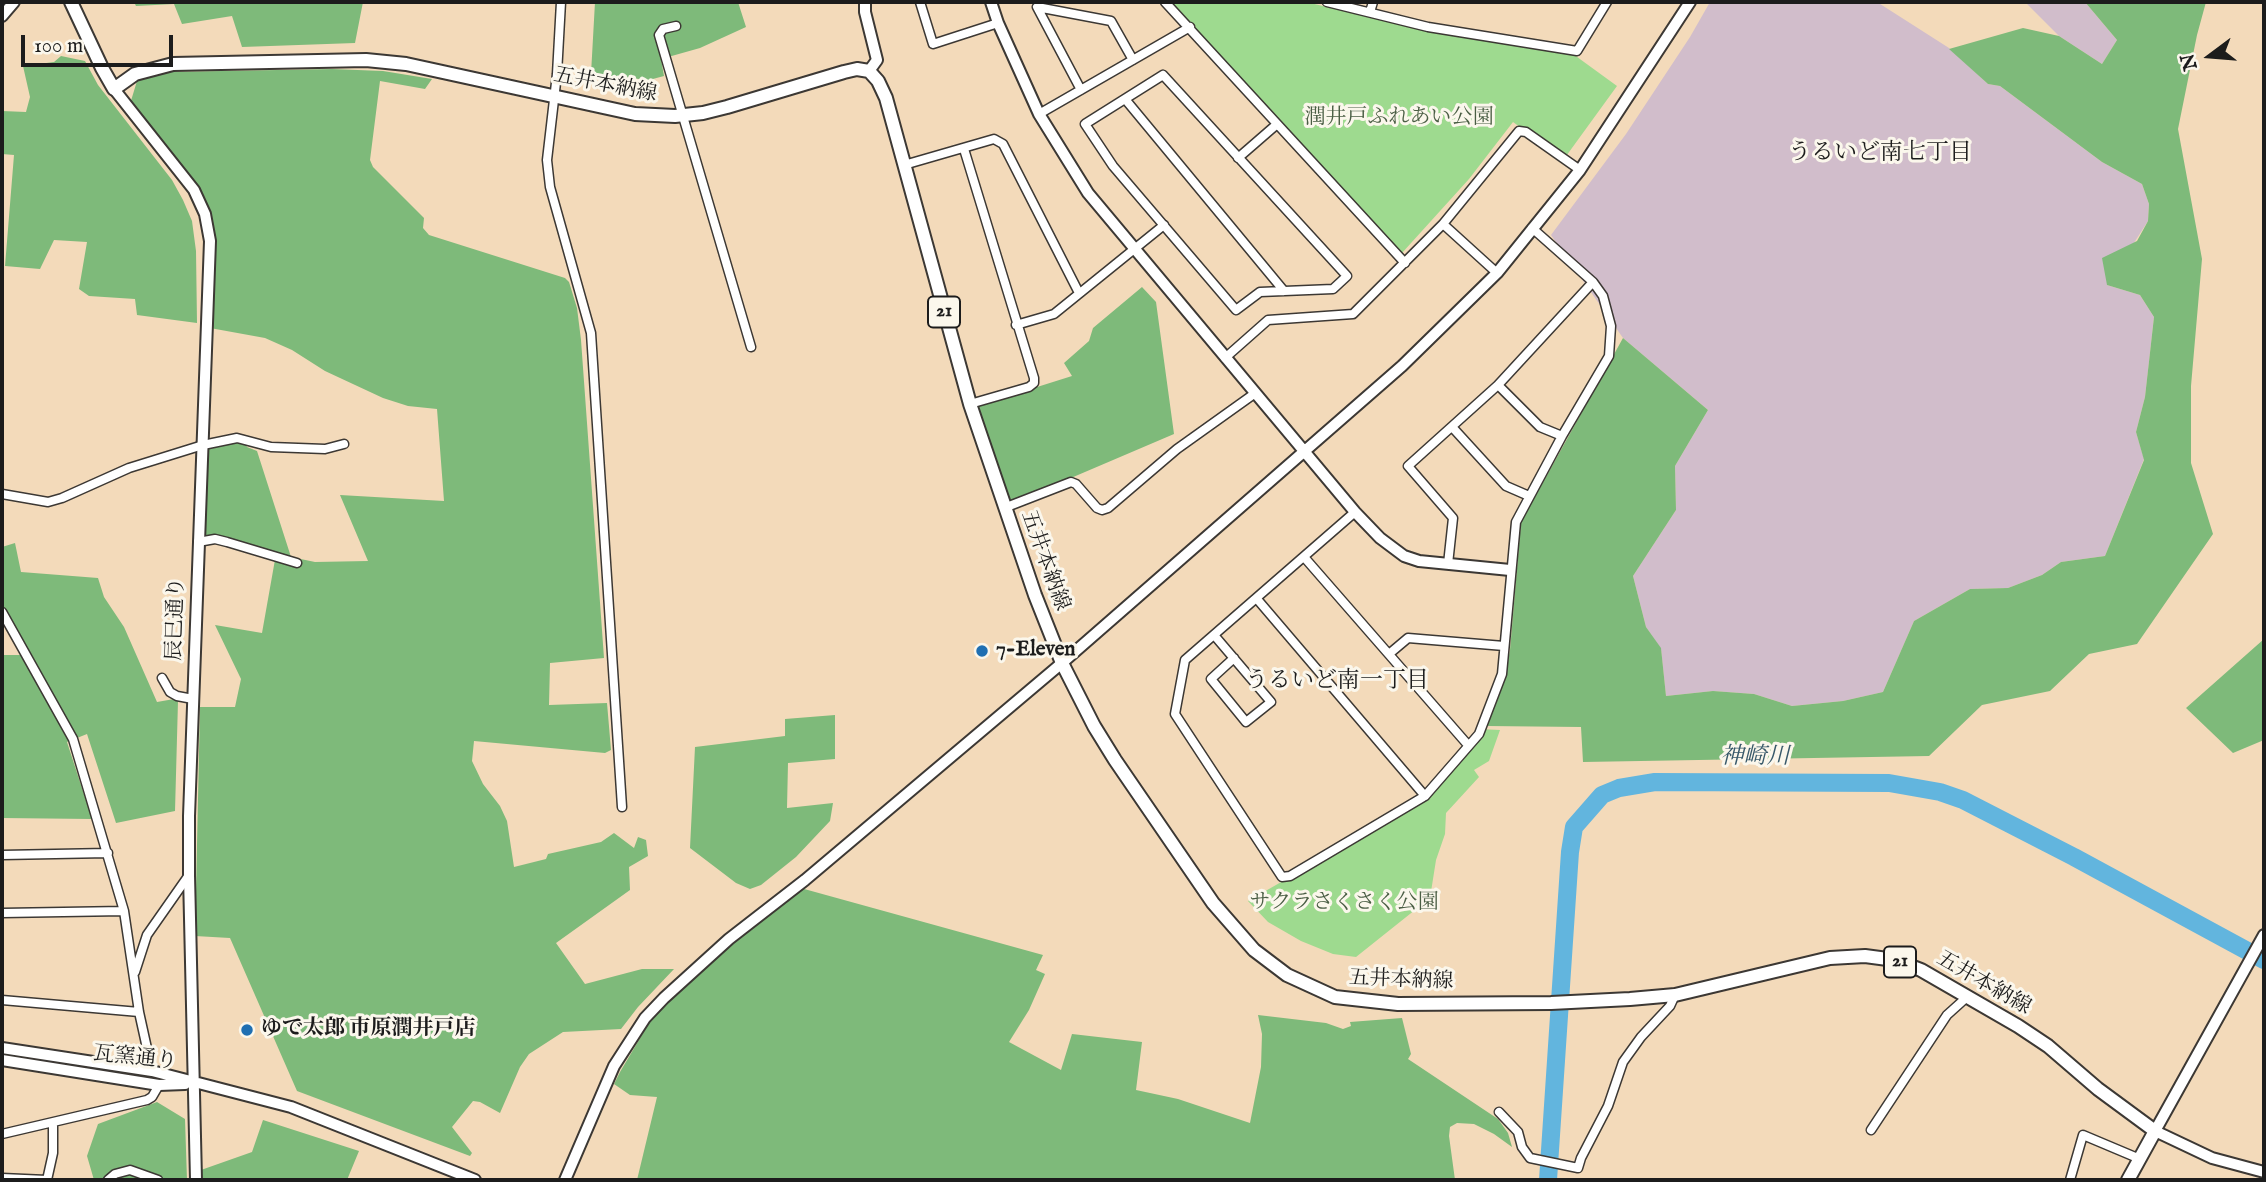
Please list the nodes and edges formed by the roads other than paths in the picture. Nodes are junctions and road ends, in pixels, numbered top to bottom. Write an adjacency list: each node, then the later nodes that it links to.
1 (14, 2): 13 (street)
2 (71, 2): 19 (main road)
3 (561, 2): 21 (street)
4 (865, 2): 18 (street)
5 (920, 2): 14 (street)
6 (991, 2): 14 (street)
7 (1165, 2): 16 (street)
8 (1328, 2): 12 (street)
9 (1373, 2): 12 (street)
10 (1607, 2): 12 (street)
11 (1690, 2): 29 (street)
12 (1370, 12)
13 (2, 16)
14 (998, 23): 23 (street)
15 (676, 26): 24 (street)
16 (1189, 27): 17 (street); 25 (street)
17 (1133, 60): 20 (street); 20 (street)
18 (869, 71): 24 (main road, 五井本納線); 28 (main road, 五井本納線 / 21)
19 (114, 89): 21 (main road, 五井本納線); 48 (street, 辰巳通り)
20 (1081, 90): 23 (street)
21 (554, 95): 24 (main road, 五井本納線); 70 (street)
22 (1125, 99): 27 (street); 31 (street); 37 (street)
23 (1039, 114): 33 (street)
24 (683, 116): 40 (street)
25 (1276, 125): 27 (street); 34 (street)
26 (964, 149): 28 (street); 38 (street); 39 (street)
27 (1238, 158): 37 (street)
28 (904, 166): 44 (main road, 五井本納線 / 21)
29 (1580, 170): 30 (street); 32 (street)
30 (1443, 224): 34 (street); 35 (street)
31 (1164, 225): 33 (street); 37 (street)
32 (1532, 228): 35 (street); 36 (street)
33 (1133, 249): 38 (street); 41 (street)
34 (1405, 263): 41 (street)
35 (1497, 273): 49 (street)
36 (1593, 282): 42 (street); 46 (street)
37 (1284, 291)
38 (1079, 293): 39 (street)
39 (1016, 325): 44 (street)
40 (751, 347)
41 (1225, 358): 43 (street)
42 (1498, 385): 45 (street); 46 (street)
43 (1254, 394): 49 (street); 52 (street)
44 (970, 404): 52 (main road, 五井本納線 / 21)
45 (1452, 428): 51 (street); 57 (street)
46 (1562, 436): 51 (street)
47 (344, 444): 48 (street)
48 (204, 445): 50 (street); 54 (street, 辰巳通り)
49 (1305, 450): 53 (street); 65 (street)
50 (2, 494)
51 (1529, 496): 58 (street)
52 (1004, 508): 65 (main road, 五井本納線 / 21)
53 (1355, 512): 55 (street); 57 (street)
54 (198, 542): 56 (street); 67 (street, 辰巳通り)
55 (1304, 556): 59 (street); 63 (street)
56 (297, 562)
57 (1448, 564): 58 (street)
58 (1510, 570): 62 (street)
59 (1257, 599): 61 (street); 69 (street)
60 (2, 612): 71 (street)
61 (1214, 635): 64 (street); 69 (street)
62 (1504, 646): 63 (street); 68 (street)
63 (1389, 654): 68 (street)
64 (1234, 659): 64 (street)
65 (1062, 663): 78 (main road, 五井本納線 / 21); 100 (street)
66 (162, 678): 67 (street)
67 (193, 699): 73 (street, 辰巳通り)
68 (1468, 745): 69 (street)
69 (1425, 796)
70 (622, 807)
71 (108, 853): 72 (street); 74 (street)
72 (2, 855)
73 (188, 875): 77 (street); 85 (street, 辰巳通り)
74 (124, 911): 75 (street); 77 (street)
75 (2, 913)
76 (2264, 935): 90 (street)
77 (133, 979): 81 (street)
78 (1675, 995): 79 (main road, 五井本納線 / 21); 87 (street)
79 (1967, 997): 89 (street); 90 (main road, 五井本納線 / 21)
80 (2, 999): 81 (street)
81 (139, 1012): 84 (street)
82 (2, 1048): 84 (street, 瓦窯通り)
83 (2, 1060): 86 (street, 瓦窯通り)
84 (152, 1071): 85 (street, 瓦窯通り)
85 (195, 1083): 86 (street, 瓦窯通り); 98 (street, 辰巳通り); 99 (street)
86 (159, 1085): 88 (street)
87 (1499, 1112)
88 (53, 1122): 91 (street); 95 (street)
89 (1871, 1130)
90 (2155, 1131): 92 (main road); 93 (street)
91 (2, 1134)
92 (2140, 1159): 101 (street); 102 (main road)
93 (2264, 1172)
94 (2, 1178): 95 (street)
95 (47, 1180)
96 (108, 1180): 97 (street)
97 (158, 1180)
98 (196, 1180)
99 (475, 1180)
100 (565, 1180)
101 (2070, 1180)
102 (2128, 1180)

